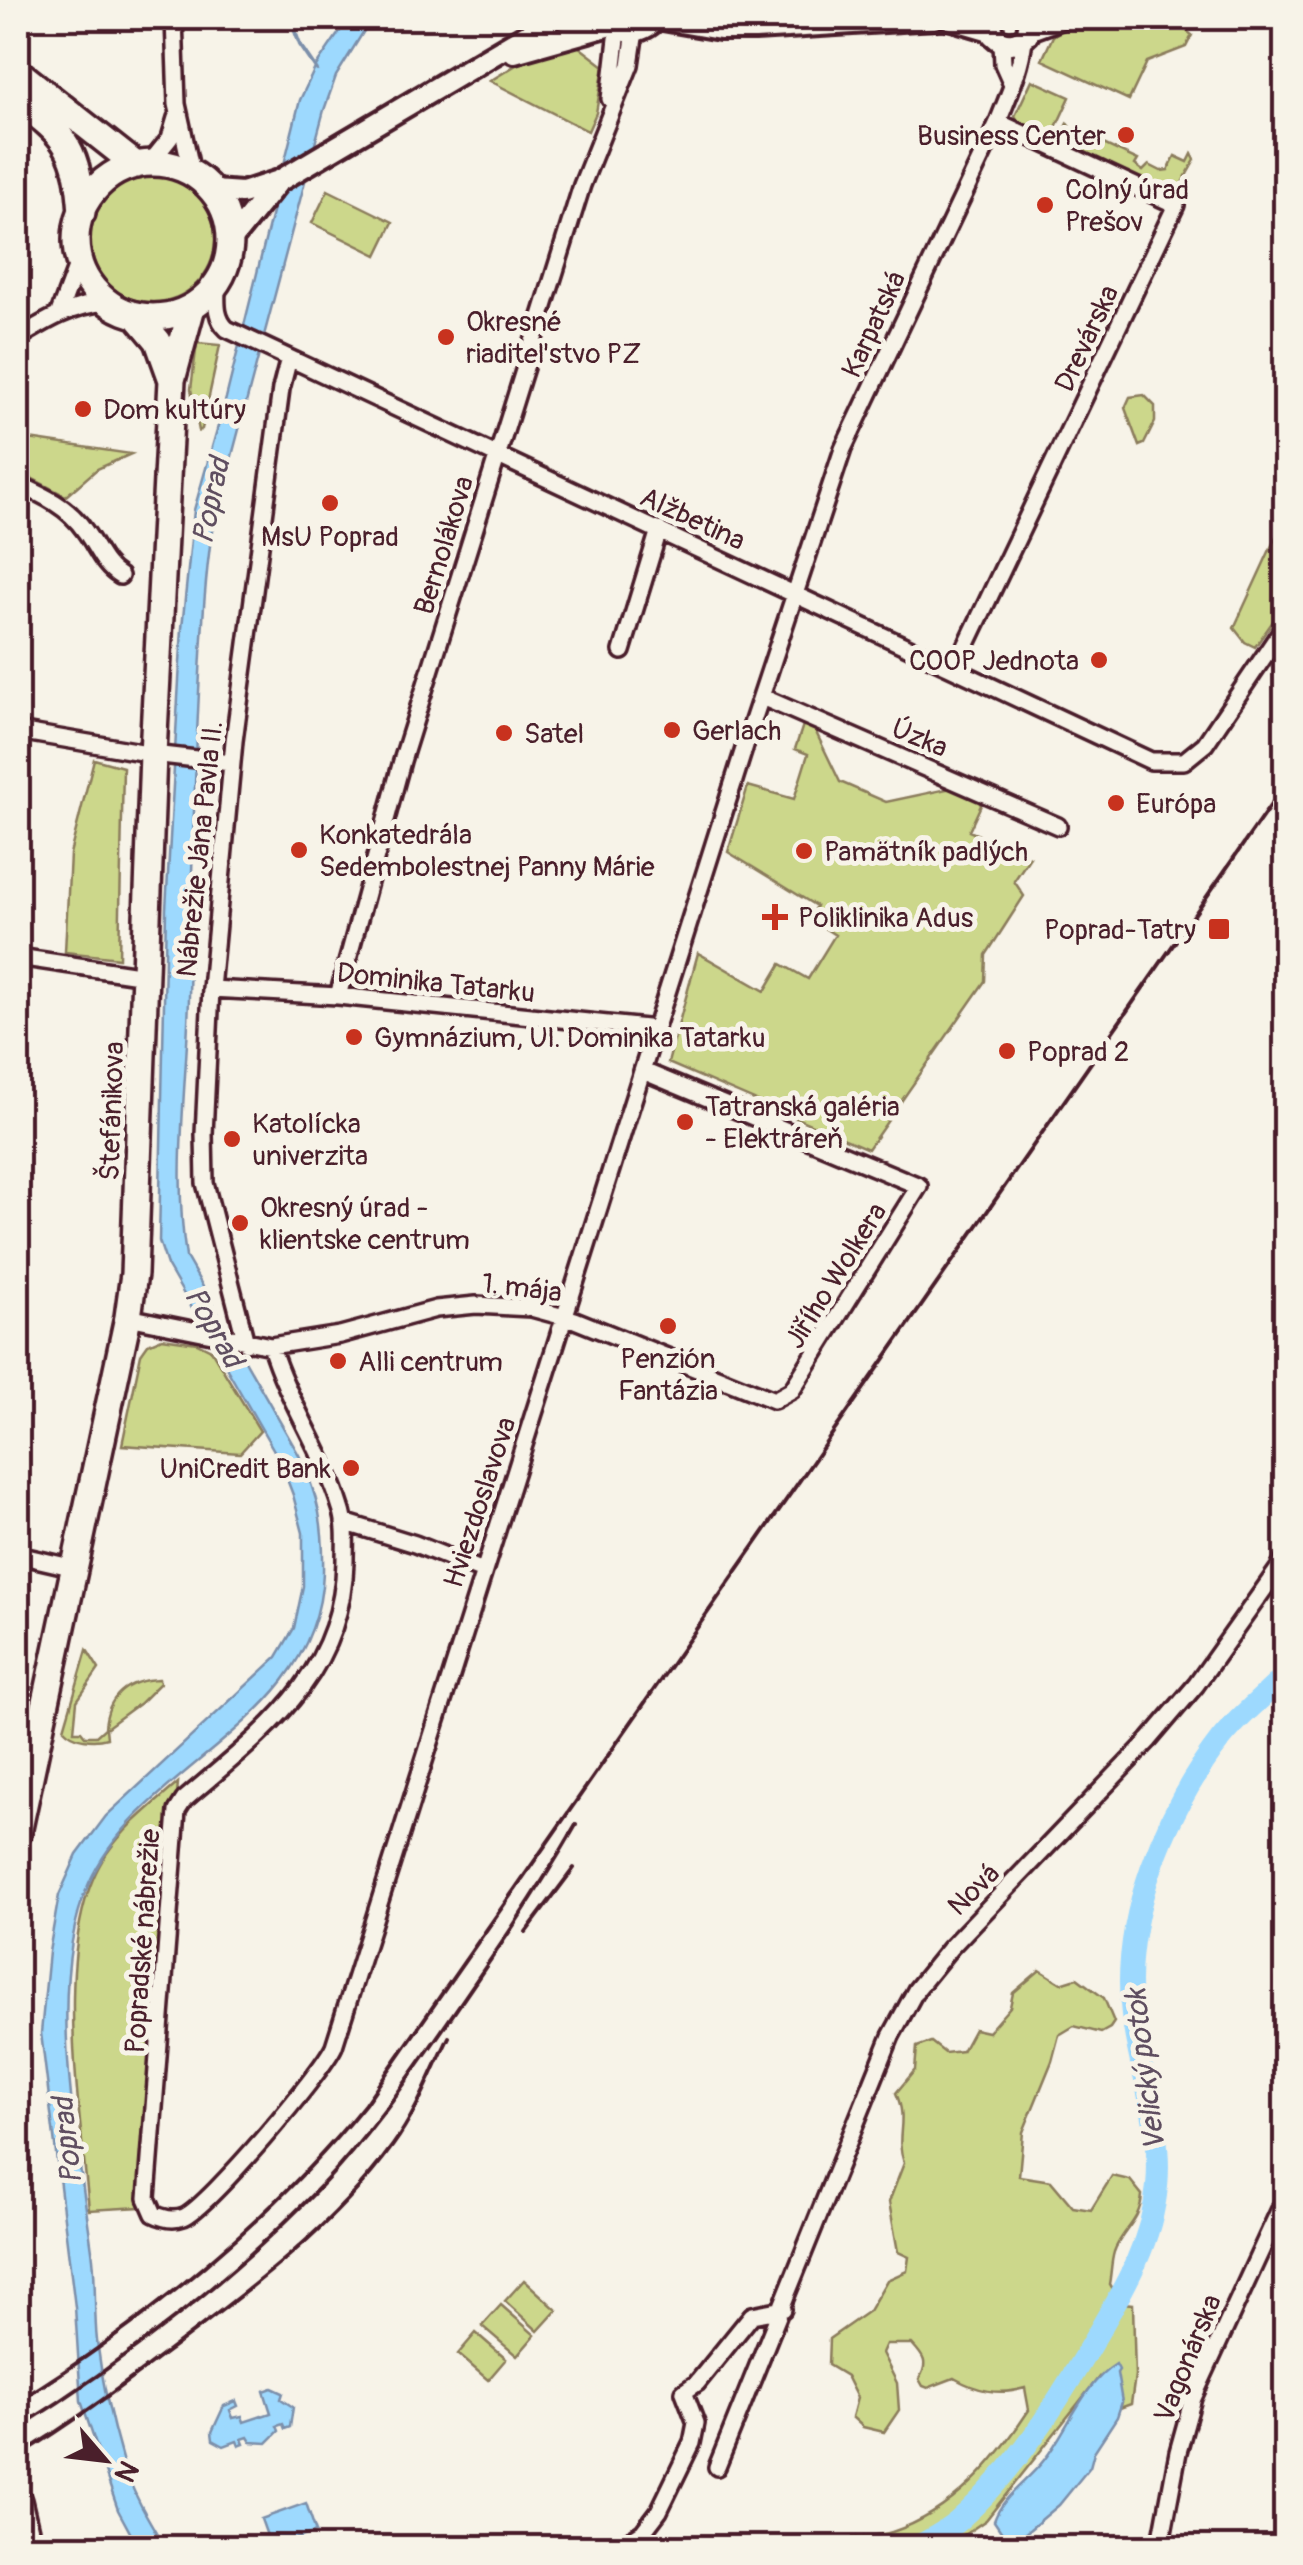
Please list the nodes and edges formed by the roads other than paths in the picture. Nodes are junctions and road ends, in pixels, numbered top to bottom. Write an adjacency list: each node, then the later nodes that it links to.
1 (174, 18): 16 (street)
2 (555, 18): 12 (street)
3 (657, 18): 8 (street); 9 (street)
4 (774, 18): 8 (street)
5 (934, 18): 8 (street)
6 (949, 18): 11 (street)
7 (1060, 18): 10 (street)
8 (849, 24)
9 (616, 26): 12 (street); 33 (street, Bernolákova)
10 (1028, 28): 11 (street); 14 (street, Karpatská)
11 (994, 30): 14 (street)
12 (488, 60): 20 (street)
13 (18, 72): 18 (main road)
14 (1011, 82): 17 (street, Karpatská)
15 (18, 101): 22 (main road)
16 (178, 104): 18 (street); 19 (street)
17 (998, 122): 37 (street, Karpatská); 40 (street, Drevárska)
18 (143, 164): 19 (main road); 22 (main road)
19 (192, 173): 21 (main road)
20 (279, 181): 21 (street); 23 (street)
21 (213, 191): 23 (main road)
22 (82, 213): 24 (main road)
23 (231, 240): 25 (main road)
24 (79, 260): 26 (main road); 28 (street)
25 (217, 284): 27 (main road); 31 (street, Alžbetina)
26 (107, 302): 28 (street); 29 (main road)
27 (192, 307): 29 (main road); 32 (main road, Štefánikova)
28 (59, 312): 30 (street)
29 (136, 315): 32 (main road, Štefánikova)
30 (18, 338)
31 (289, 358): 33 (street, Alžbetina); 44 (street, Nábrežie Jána Pavla II.)
32 (172, 380): 43 (main road, Štefánikova)
33 (497, 455): 35 (street, Alžbetina); 49 (street, Bernolákova)
34 (18, 484): 36 (street)
35 (660, 530): 37 (street, Alžbetina); 39 (street)
36 (120, 576)
37 (797, 594): 40 (street, Alžbetina); 41 (street, Hviezdoslavova)
38 (1286, 624): 40 (street, Alžbetina)
39 (622, 651)
40 (956, 669)
41 (762, 697): 45 (street, Úzka); 50 (street, Hviezdoslavova)
42 (18, 731): 43 (street)
43 (160, 755): 44 (street); 47 (main road, Štefánikova)
44 (232, 763): 48 (street, Nábrežie Jána Pavla II.)
45 (1058, 826)
46 (18, 957): 47 (street)
47 (145, 976): 53 (main road, Štefánikova)
48 (210, 989): 49 (street, Dominika Tatarku); 54 (street, Nábrežie Jána Pavla II.)
49 (338, 996): 50 (street, Dominika Tatarku)
50 (656, 1028): 51 (street, Hviezdoslavova)
51 (644, 1071): 52 (street, Hviezdoslavova); 56 (street, Jiřího Wolkera)
52 (565, 1316): 55 (street, 1. mája); 56 (street, 1. mája); 61 (street, Hviezdoslavova)
53 (128, 1318): 54 (street, 1. mája); 60 (main road, Štefánikova)
54 (240, 1342): 55 (street, 1. mája)
55 (271, 1346): 57 (street, Popradské nábrežie)
56 (792, 1390)
57 (344, 1522): 61 (street); 66 (street, Popradské nábrežie)
58 (18, 1556): 60 (street)
59 (1286, 1558): 67 (street, Nová)
60 (75, 1568): 62 (main road, Štefánikova)
61 (484, 1571): 66 (street, Hviezdoslavova)
62 (18, 1829)
63 (1286, 1978): 64 (street)
64 (1286, 2046)
65 (1286, 2196): 72 (street, Vagonárska)
66 (147, 2198)
67 (783, 2309): 68 (street, Nová); 71 (street)
68 (717, 2467)
69 (18, 2500): 70 (main road)
70 (29, 2548)
71 (618, 2548)
72 (1160, 2548)

